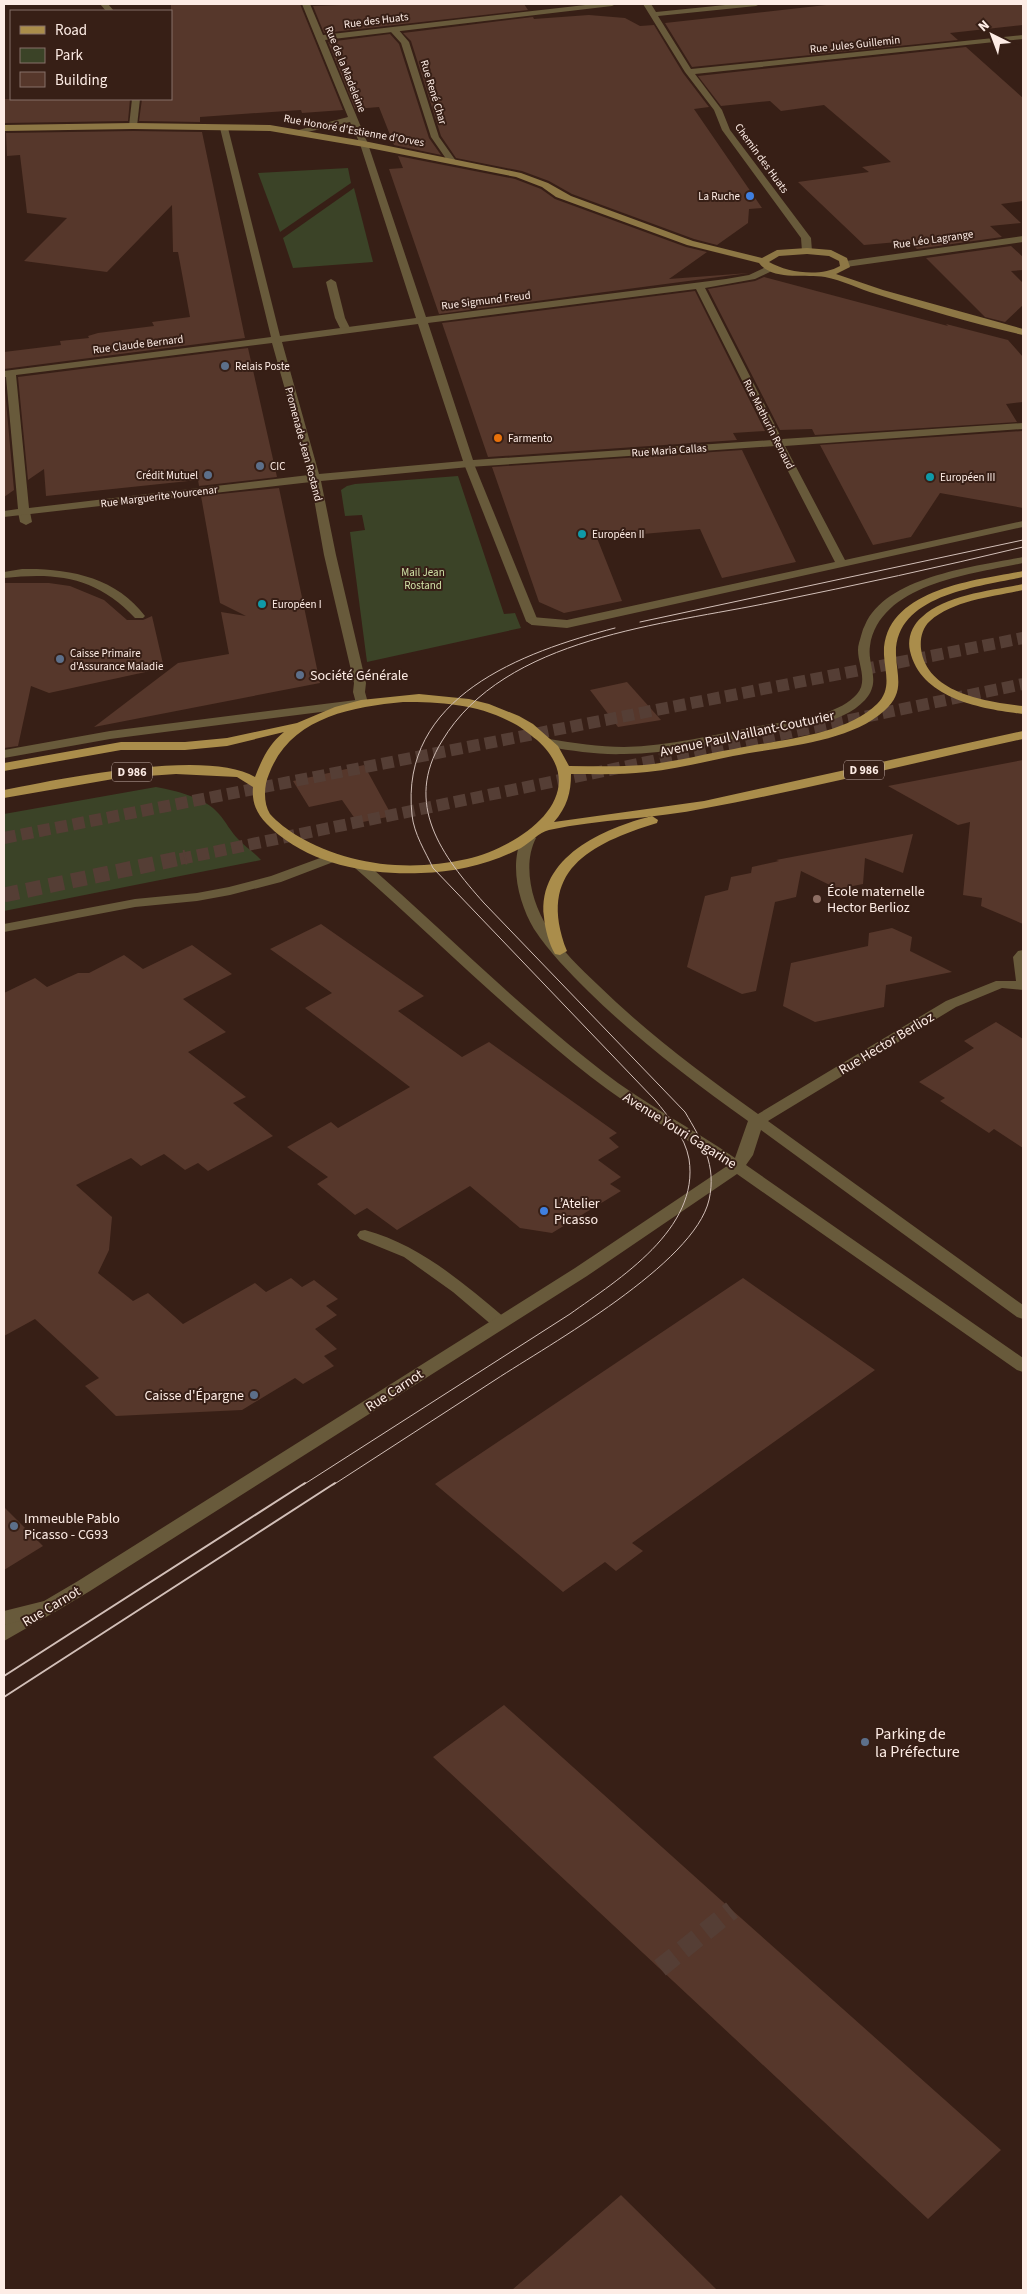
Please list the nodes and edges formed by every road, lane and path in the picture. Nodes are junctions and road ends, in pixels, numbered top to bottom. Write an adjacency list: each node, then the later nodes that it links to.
1 (306, 4): 8 (street, Rue de la Madeleine)
2 (612, 4): 6 (street, Rue des Huats)
3 (647, 4): 5 (street, Chemin des Huats)
4 (756, 4): 5 (street)
5 (655, 14): 9 (street, Chemin des Huats)
6 (394, 30): 8 (street, Rue des Huats); 17 (street, Rue René Char)
7 (1023, 37): 9 (street, Rue Jules Guillemin)
8 (321, 38): 11 (street, Rue de la Madeleine)
9 (689, 72): 19 (street, Chemin des Huats)
10 (136, 100): 12 (street)
11 (354, 118): 15 (street); 16 (street, Rue de la Madeleine)
12 (133, 126): 13 (street, Rue Honoré d'Estienne d'Orves); 14 (street, Rue Honoré d'Estienne d'Orves)
13 (4, 128)
14 (224, 128): 15 (street, Rue Honoré d'Estienne d'Orves); 29 (street, Promenade Jean Rostand)
15 (295, 132): 16 (street, Rue Honoré d'Estienne d'Orves)
16 (364, 144): 17 (street, Rue Honoré d'Estienne d'Orves); 26 (street)
17 (452, 161): 20 (street, Rue Honoré d'Estienne d'Orves)
18 (1023, 239): 21 (street, Rue Léo Lagrange)
19 (807, 251): 20 (street); 21 (street)
20 (769, 261): 22 (street, Rue Honoré d'Estienne d'Orves); 24 (street, Rue Sigmund Freud)
21 (844, 267): 22 (street); 25 (street)
22 (824, 274): 25 (street)
23 (331, 282): 27 (street)
24 (699, 285): 26 (street, Rue Sigmund Freud); 32 (street, Rue Mathurin Renaud)
25 (880, 292): 28 (street)
26 (422, 320): 27 (street, Rue Sigmund Freud); 33 (street)
27 (346, 330): 29 (street, Rue Sigmund Freud)
28 (1023, 332)
29 (276, 339): 30 (street, Rue Claude Bernard); 34 (street, Promenade Jean Rostand)
30 (7, 374): 36 (street)
31 (1023, 426): 32 (street, Rue Maria Callas)
32 (778, 442): 33 (street, Rue Maria Callas); 39 (street, Rue Mathurin Renaud)
33 (469, 464): 34 (street, Rue Maria Callas); 39 (street)
34 (315, 478): 36 (street, Rue Marguerite Yourcenar); 44 (street, Promenade Jean Rostand)
35 (4, 514): 36 (street, Rue Marguerite Yourcenar)
36 (25, 517)
37 (1023, 524): 39 (street)
38 (1023, 560): 48 (street)
39 (841, 563)
40 (1023, 574): 53 (main road, Avenue Paul Vaillant-Couturier)
41 (4, 575): 43 (street)
42 (1023, 587): 45 (main road)
43 (139, 616)
44 (360, 703): 46 (main road); 48 (main road); 49 (street)
45 (1023, 710)
46 (305, 724): 51 (main road, D 986); 54 (main road)
47 (1023, 735): 56 (main road, D 986)
48 (549, 743): 53 (main road)
49 (4, 754)
50 (4, 762): 51 (street)
51 (18, 764): 52 (main road, D 986)
52 (4, 767)
53 (564, 770): 57 (main road)
54 (259, 785): 55 (main road, D 986); 59 (main road)
55 (4, 794)
56 (704, 805): 57 (main road, D 986); 62 (main road)
57 (543, 827): 58 (main road)
58 (529, 838): 60 (main road); 62 (street)
59 (331, 858): 60 (main road); 61 (street)
60 (360, 865): 66 (street, Avenue Youri Gagarine)
61 (4, 928)
62 (560, 951): 65 (street)
63 (1023, 954): 64 (street)
64 (1023, 986): 65 (street, Rue Hector Berlioz)
65 (756, 1121): 66 (street, Rue Carnot); 68 (street)
66 (738, 1166): 69 (street, Rue Carnot); 70 (street, Avenue Youri Gagarine)
67 (365, 1235): 69 (street)
68 (1023, 1313)
69 (499, 1322): 71 (street, Rue Carnot)
70 (1023, 1366)
71 (49, 1607): 72 (street); 73 (street, Rue Carnot)
72 (4, 1618)
73 (4, 1634)

